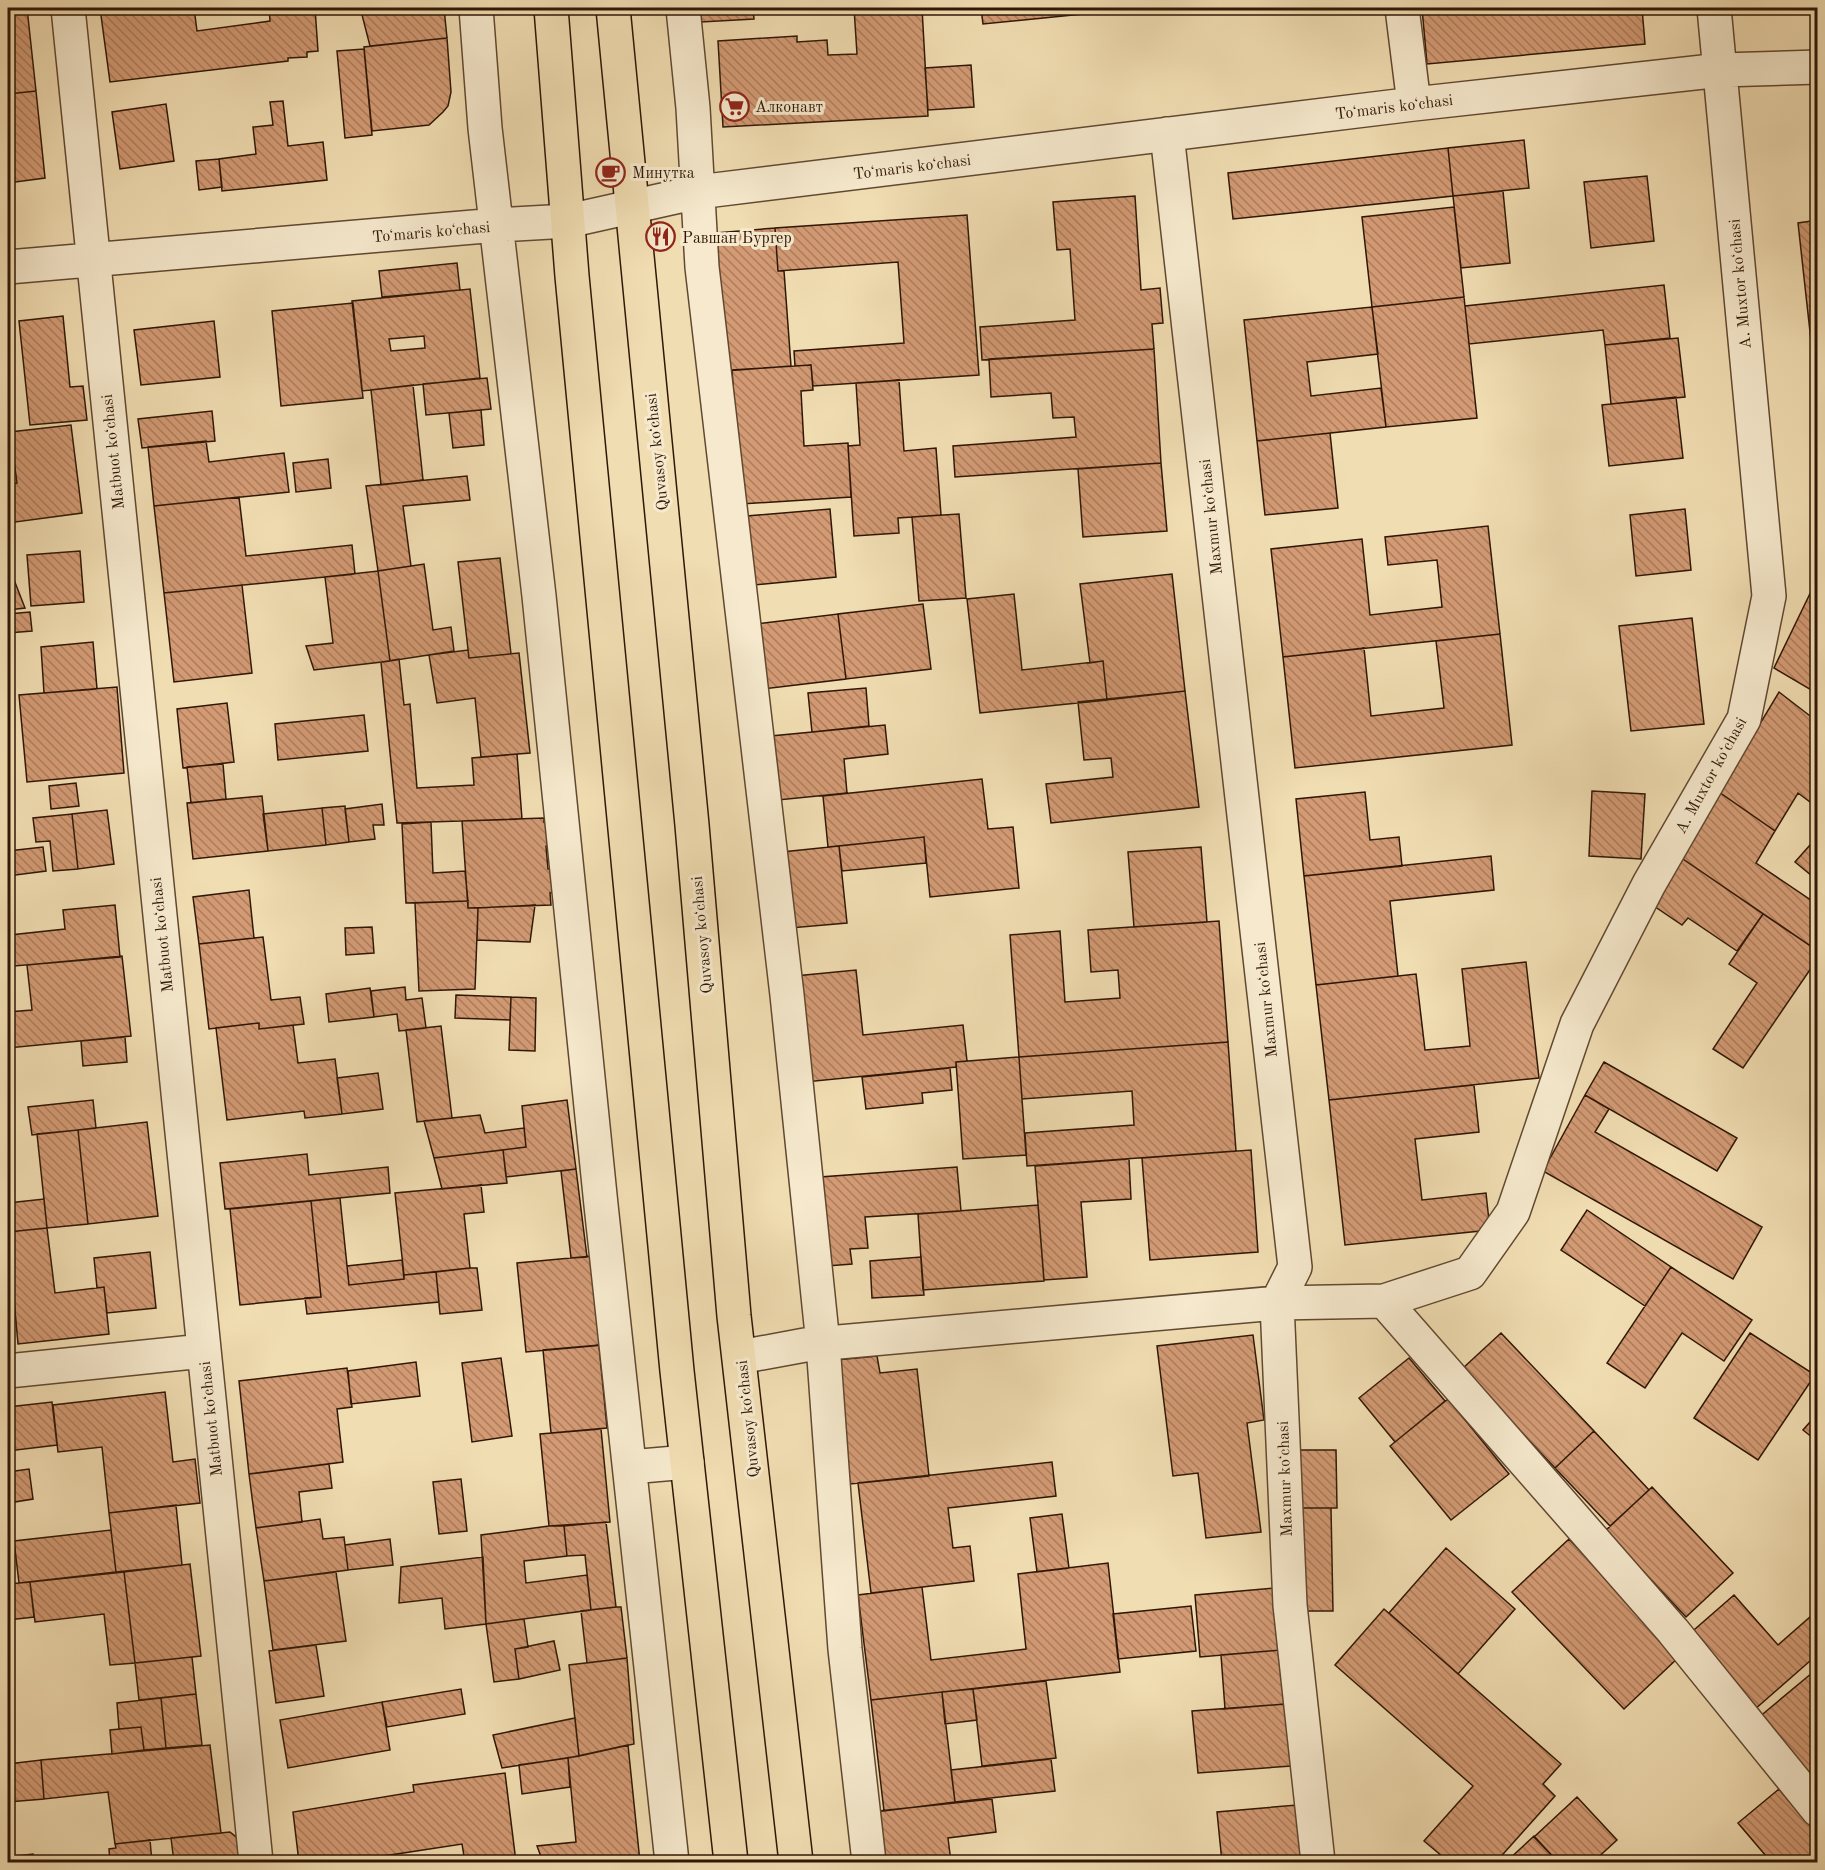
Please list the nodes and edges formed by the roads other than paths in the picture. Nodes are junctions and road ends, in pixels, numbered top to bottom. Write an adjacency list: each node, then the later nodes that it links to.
1 (68, 8): 16 (street, Matbuot koʻchasi)
2 (476, 8): 15 (street)
3 (551, 8): 14 (main road)
4 (613, 8): 13 (main road, Quvasoy koʻchasi)
5 (683, 8): 12 (street)
6 (1401, 8): 10 (street)
7 (1714, 8): 9 (street, A. Muxtor koʻchasi)
8 (1818, 67): 9 (street, Toʻmaris koʻchasi)
9 (1720, 70): 10 (street, Toʻmaris koʻchasi); 18 (street, A. Muxtor koʻchasi)
10 (1414, 104): 11 (street, Toʻmaris koʻchasi)
11 (1167, 134): 12 (street, Toʻmaris koʻchasi); 19 (street, Maxmur koʻchasi)
12 (698, 192): 13 (street, Toʻmaris koʻchasi); 20 (street)
13 (631, 206): 14 (street, Toʻmaris koʻchasi); 22 (main road, Quvasoy koʻchasi)
14 (568, 221): 15 (street, Toʻmaris koʻchasi); 24 (main road)
15 (496, 225): 16 (street, Toʻmaris koʻchasi); 25 (street)
16 (93, 259): 17 (street, Toʻmaris koʻchasi); 21 (street, Matbuot koʻchasi)
17 (8, 267)
18 (1384, 1301): 19 (street, A. Muxtor koʻchasi); 26 (street)
19 (1277, 1303): 20 (street, A. Muxtor koʻchasi); 32 (street, Maxmur koʻchasi)
20 (824, 1344): 22 (street, A. Muxtor koʻchasi); 31 (street)
21 (203, 1351): 23 (street); 27 (street, Matbuot koʻchasi)
22 (740, 1357): 30 (main road, Quvasoy koʻchasi)
23 (8, 1371)
24 (687, 1462): 25 (street); 29 (main road)
25 (630, 1467): 28 (street)
26 (1818, 1810)
27 (256, 1863)
28 (672, 1863)
29 (731, 1863)
30 (796, 1863)
31 (869, 1863)
32 (1318, 1863)

